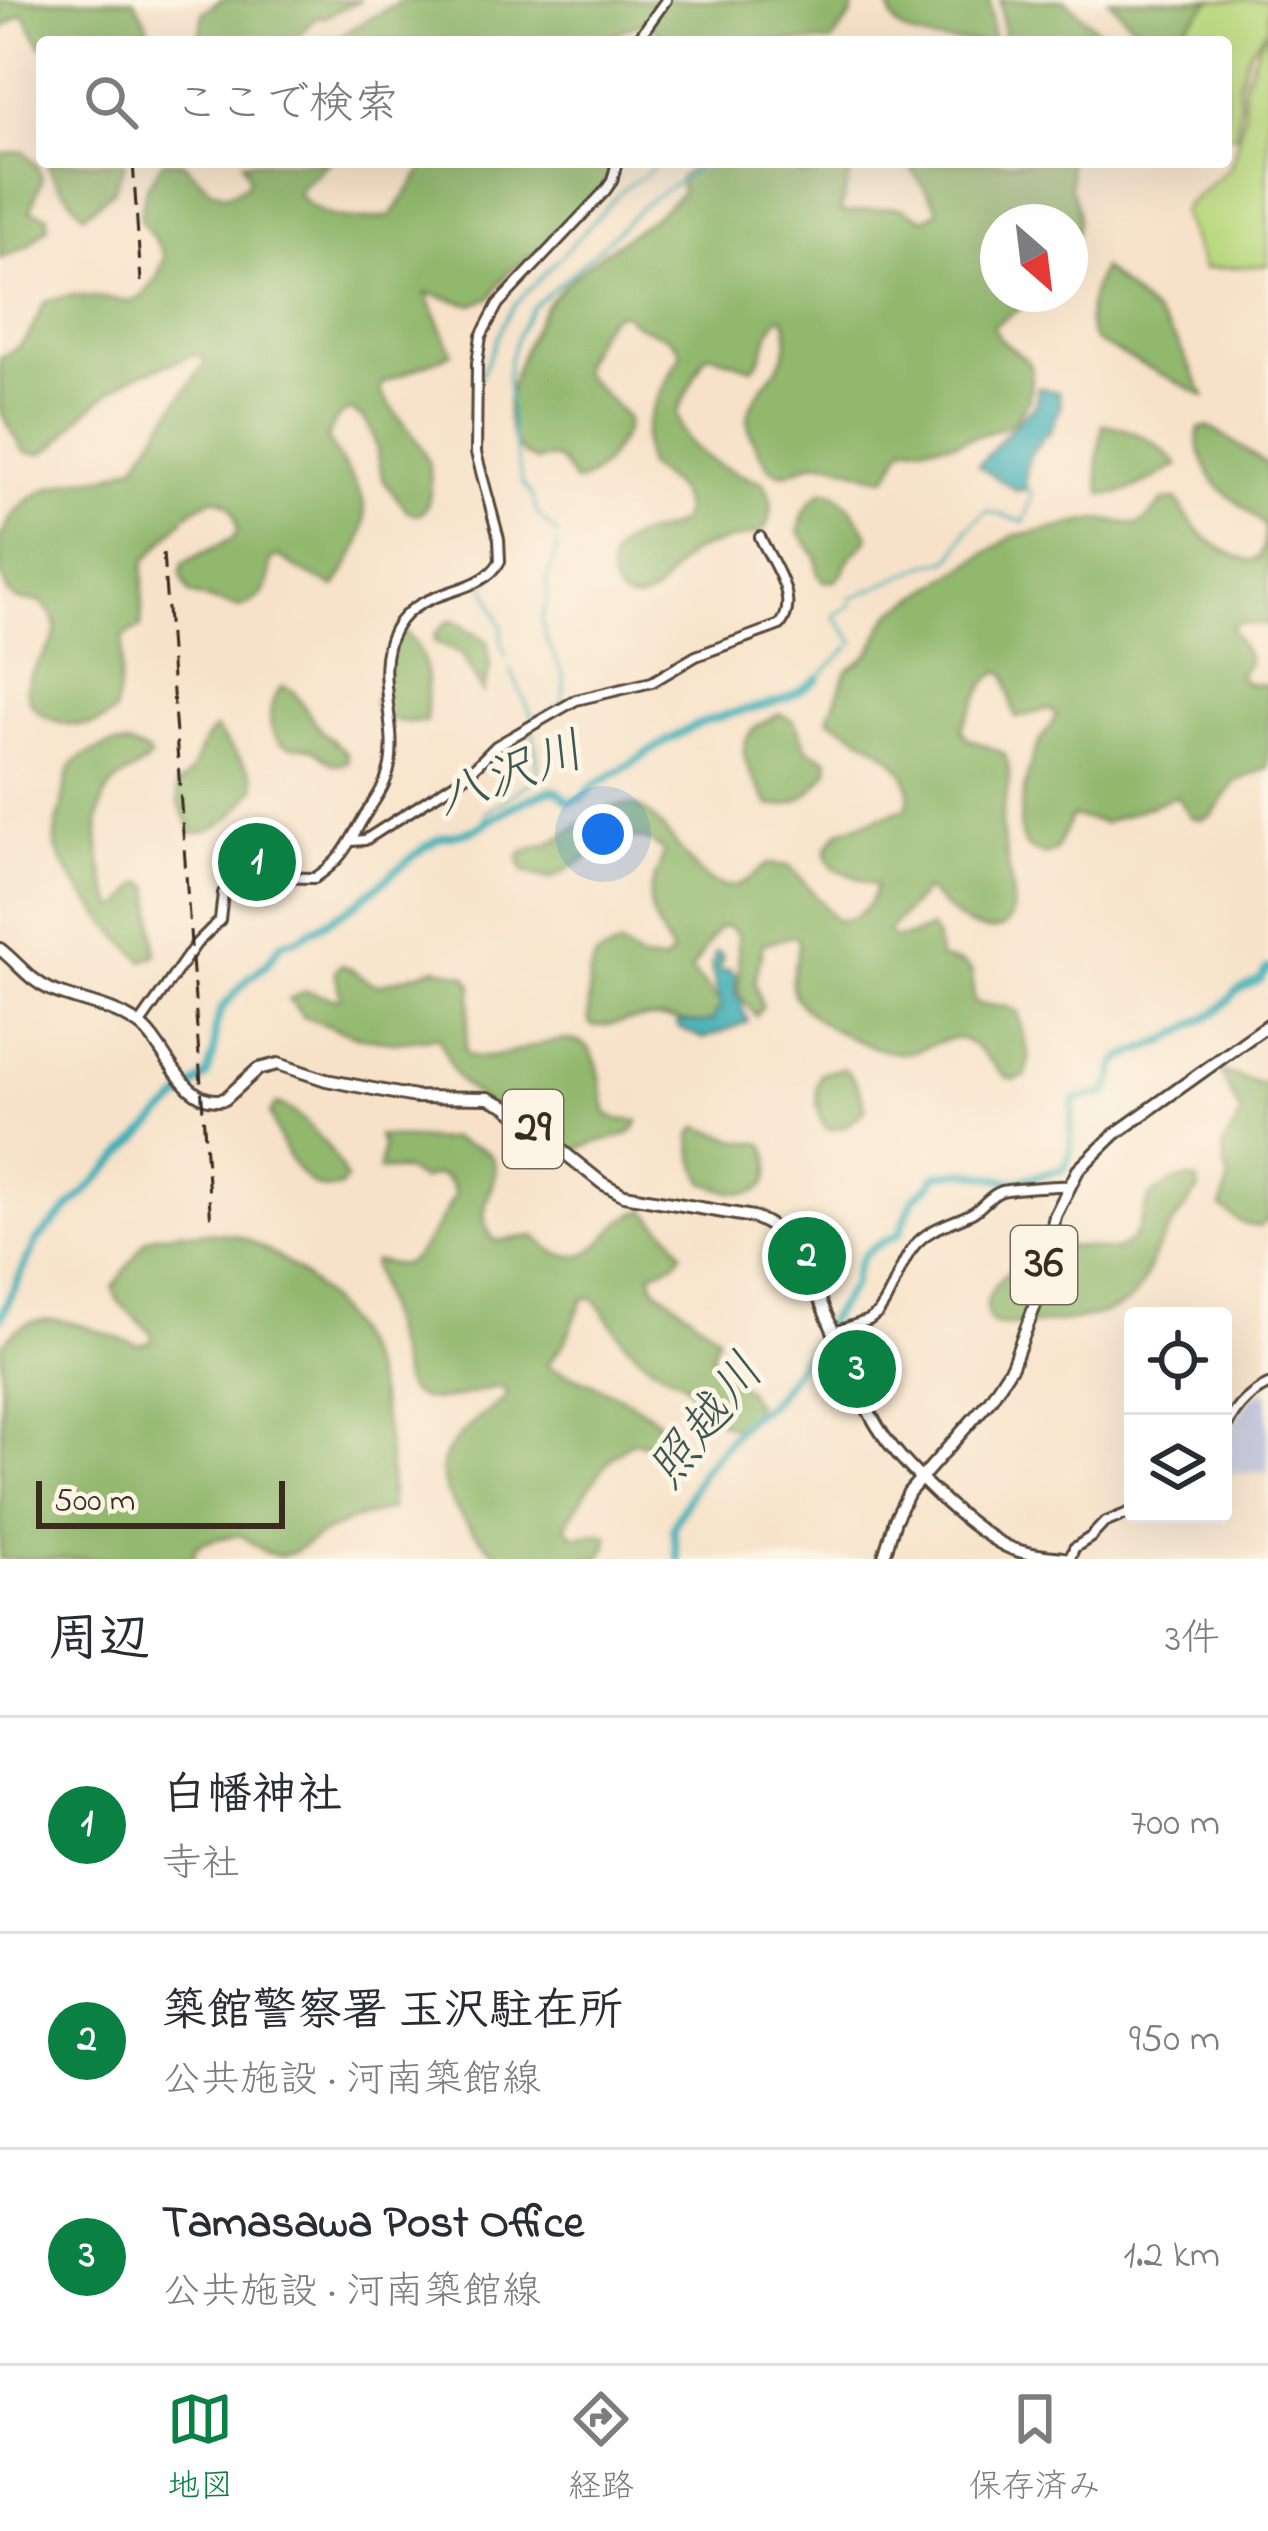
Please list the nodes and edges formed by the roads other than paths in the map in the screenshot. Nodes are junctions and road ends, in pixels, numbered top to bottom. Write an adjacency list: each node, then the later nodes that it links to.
1 (666, 0): 2 (street)
2 (640, 36)
3 (615, 168): 5 (street)
4 (760, 537): 5 (street)
5 (351, 842): 7 (street)
6 (0, 950): 7 (main road)
7 (140, 1024): 10 (main road, 29)
8 (1268, 1025): 9 (main road, 36)
9 (1068, 1186): 10 (street); 13 (main road, 36)
10 (831, 1325): 13 (main road, 29)
11 (1268, 1385): 12 (street)
12 (1232, 1417)
13 (922, 1477): 15 (main road, 36); 16 (main road, 29)
14 (1124, 1515): 16 (street)
15 (883, 1559)
16 (1070, 1559)

